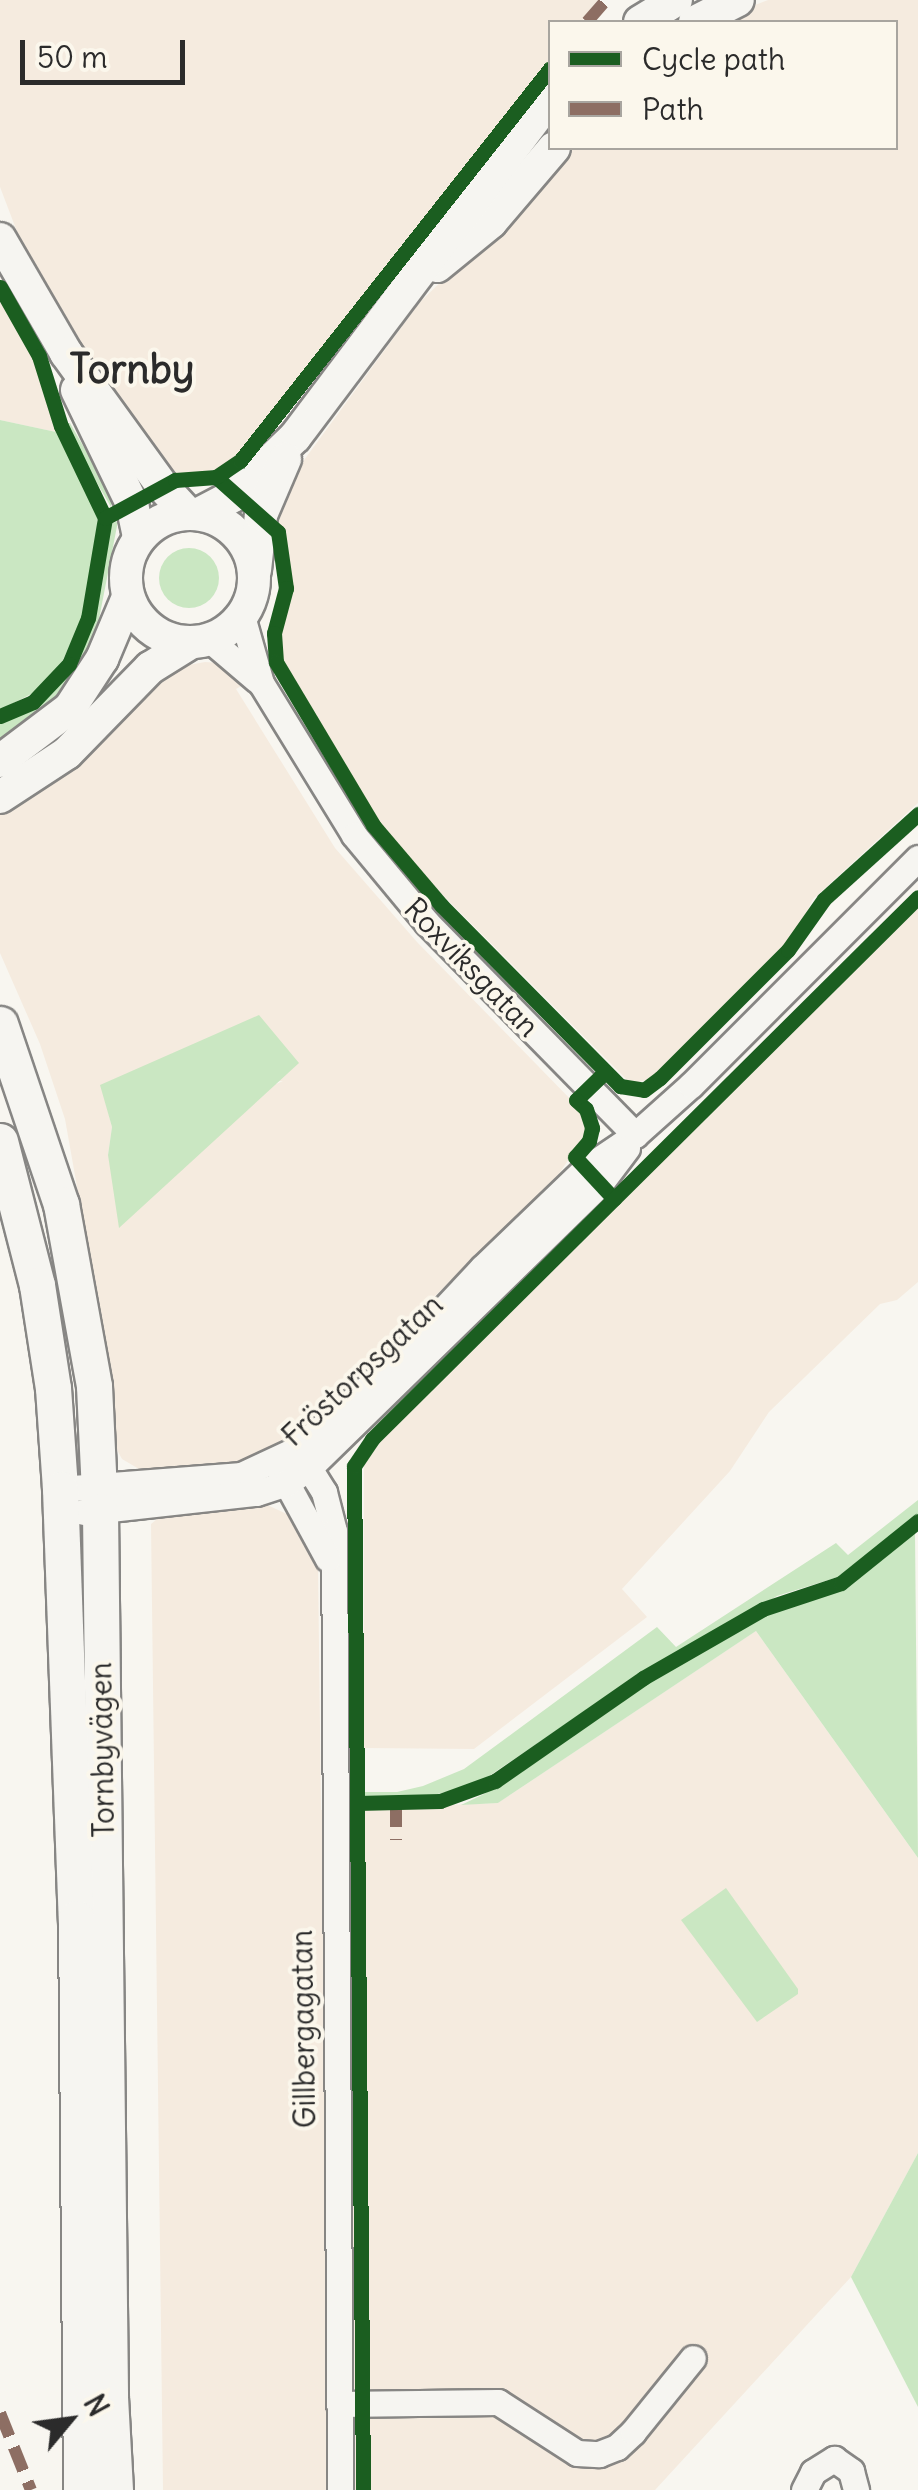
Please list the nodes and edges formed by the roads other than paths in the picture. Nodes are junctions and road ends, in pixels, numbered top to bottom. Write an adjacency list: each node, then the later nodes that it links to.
1 (676, 0): 3 (street)
2 (738, 0): 4 (street)
3 (643, 20)
4 (699, 20)
5 (548, 102): 8 (street)
6 (552, 150): 8 (street)
7 (0, 239): 9 (street)
8 (417, 280): 10 (street)
9 (66, 352): 11 (street); 12 (street)
10 (296, 437): 11 (street); 13 (street)
11 (194, 514): 12 (street); 13 (street)
12 (139, 538): 14 (street)
13 (254, 578): 15 (street)
14 (128, 597): 16 (street); 18 (street)
15 (242, 616): 16 (street); 17 (street, Roxviksgatan)
16 (200, 641): 17 (street, Roxviksgatan); 19 (street)
17 (260, 683): 22 (street, Roxviksgatan)
18 (0, 761)
19 (0, 797)
20 (918, 858): 22 (street, Fröstorpsgatan)
21 (1, 1025): 25 (main road, Tornbyvägen)
22 (635, 1136): 24 (street, Fröstorpsgatan)
23 (0, 1141): 26 (main road, Tornbyvägen)
24 (292, 1465): 25 (street, Fröstorpsgatan); 28 (street, Gillbergagatan)
25 (100, 1498): 26 (street, Fröstorpsgatan); 30 (main road, Tornbyvägen)
26 (60, 1501): 29 (main road, Tornbyvägen)
27 (694, 2358): 28 (street)
28 (339, 2404): 31 (street, Gillbergagatan)
29 (80, 2490)
30 (115, 2490)
31 (340, 2490)
32 (804, 2490): 33 (street)
33 (856, 2490)

